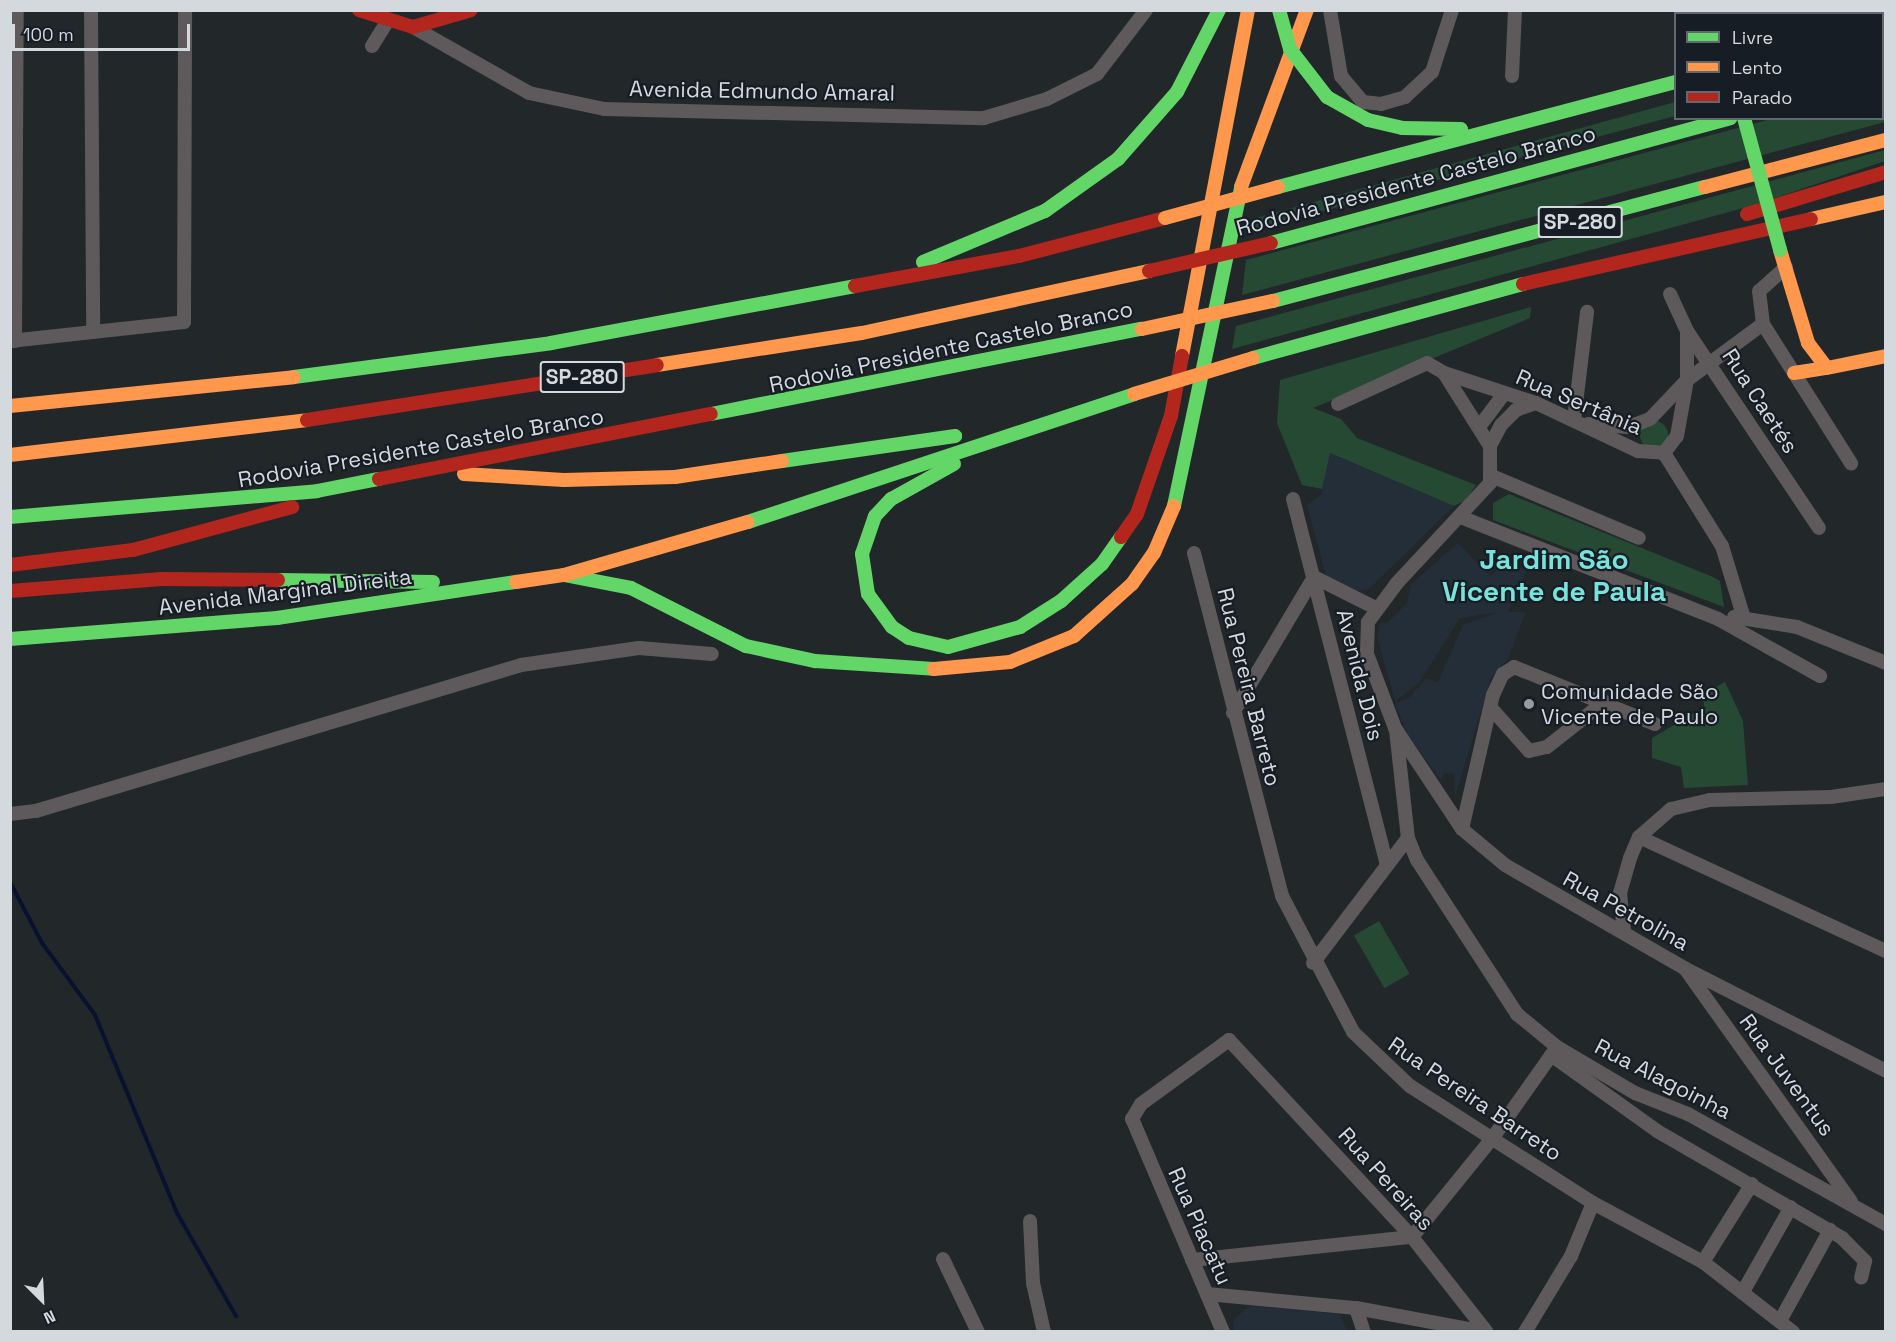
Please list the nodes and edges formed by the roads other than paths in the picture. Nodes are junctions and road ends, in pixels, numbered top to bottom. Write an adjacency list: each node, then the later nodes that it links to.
1 (17, 10): 33 (street)
2 (91, 10): 32 (street)
3 (185, 10): 32 (street)
4 (359, 10): 14 (main road, Avenida Edmundo Amaral)
5 (471, 10): 15 (main road)
6 (1146, 10): 15 (street, Avenida Edmundo Amaral)
7 (1219, 10): 27 (main road)
8 (1248, 10): 45 (main road)
9 (1279, 10): 19 (main road, bridge)
10 (1307, 10): 62 (main road)
11 (1330, 10): 12 (street)
12 (1452, 10)
13 (1515, 10): 17 (street)
14 (387, 22): 15 (main road, Avenida Edmundo Amaral); 16 (street)
15 (413, 27)
16 (372, 46)
17 (1512, 76)
18 (1674, 83): 19 (main road, Rodovia Presidente Castelo Branco)
19 (1556, 116): 27 (main road, Rodovia Presidente Castelo Branco, bridge)
20 (1723, 120): 50 (main road, Rodovia Presidente Castelo Branco / SP-280, bridge)
21 (1745, 120): 25 (main road, bridge)
22 (1886, 140): 52 (main road, Rodovia Presidente Castelo Branco / SP-280, bridge)
23 (1886, 172): 26 (main road)
24 (1886, 201): 26 (main road)
25 (1786, 267): 30 (street); 34 (main road)
26 (1524, 284): 45 (main road, bridge)
27 (841, 291): 44 (main road, Rodovia Presidente Castelo Branco)
28 (1670, 294): 31 (street, Rua Caetés)
29 (1587, 312): 46 (street)
30 (1763, 324): 36 (street); 39 (street)
31 (1687, 330): 36 (street, Rua Caetés); 40 (street, Rua Sertânia)
32 (93, 332): 33 (street)
33 (13, 341)
34 (1808, 343): 37 (main road); 39 (main road)
35 (1886, 356): 37 (main road)
36 (1710, 362): 40 (street); 58 (street, Rua Caetés)
37 (1827, 368): 39 (main road)
38 (1444, 373): 41 (street, Rua Sertânia); 43 (street, Rua Sertânia); 47 (street)
39 (1794, 373): 51 (street)
40 (1687, 380): 46 (street); 49 (street, Rua Sertânia)
41 (1504, 393): 42 (street, Rua Sertânia); 47 (street)
42 (1536, 403): 46 (street, Rua Sertânia); 48 (street)
43 (1338, 404)
44 (10, 406)
45 (1044, 422): 52 (main road); 62 (main road)
46 (1580, 422): 49 (street, Rua Sertânia)
47 (1479, 427): 48 (street)
48 (1490, 446): 54 (street)
49 (1664, 453): 67 (street, Rua Sertânia)
50 (10, 455)
51 (1851, 463)
52 (428, 471): 53 (main road, Rodovia Presidente Castelo Branco / SP-280)
53 (411, 474): 56 (main road, Rodovia Presidente Castelo Branco / SP-280); 61 (main road)
54 (1494, 477): 57 (street); 59 (street)
55 (1293, 499): 63 (street, Avenida Dois)
56 (10, 517)
57 (1463, 518): 66 (street); 68 (street)
58 (1819, 528)
59 (1639, 538)
60 (1194, 553): 75 (street, Rua Pereira Barreto)
61 (10, 565)
62 (564, 575): 64 (main road, Avenida Marginal Direita)
63 (1314, 577): 66 (street); 75 (street); 83 (street, Avenida Dois)
64 (511, 583): 65 (main road); 69 (main road, Avenida Marginal Direita)
65 (10, 591)
66 (1376, 608): 77 (street)
67 (1743, 615): 68 (street); 71 (street)
68 (1718, 620): 72 (street)
69 (10, 639)
70 (712, 654): 79 (street)
71 (1886, 663)
72 (1820, 676)
73 (1604, 702): 74 (street); 74 (street); 76 (street)
74 (1491, 708): 80 (street)
75 (1233, 713): 86 (street, Rua Pereira Barreto)
76 (1655, 724)
77 (1395, 728): 80 (street, Rua Petrolina); 82 (street, Rua Alagoinha)
78 (1886, 789): 81 (street)
79 (10, 813)
80 (1462, 829): 84 (street, Rua Petrolina)
81 (1639, 837): 84 (street); 85 (street)
82 (1408, 838): 83 (street); 88 (street, Rua Alagoinha)
83 (1386, 861): 86 (street)
84 (1624, 931): 87 (street, Rua Petrolina)
85 (1883, 948)
86 (1313, 963): 92 (street, Rua Pereira Barreto)
87 (1684, 968): 89 (street, Rua Petrolina); 96 (street, Rua Juventus)
88 (1554, 1051): 90 (street, Rua Alagoinha); 91 (street); 92 (street)
89 (1886, 1071)
90 (1635, 1093): 91 (street); 96 (street, Rua Alagoinha)
91 (1625, 1110): 94 (street)
92 (1494, 1136): 95 (street, Rua Pereira Barreto); 101 (street)
93 (1138, 1137): 101 (street, Rua Pereiras); 103 (street, Rua Piacatu)
94 (1752, 1184): 97 (street); 104 (street)
95 (1593, 1203): 104 (street, Rua Pereira Barreto); 115 (street)
96 (1854, 1206): 99 (street, Rua Alagoinha)
97 (1791, 1207): 100 (street); 106 (street)
98 (1030, 1221): 112 (street)
99 (1886, 1224)
100 (1830, 1230): 105 (street); 109 (street)
101 (1412, 1237): 103 (street); 110 (street, Rua Pereiras)
102 (943, 1259): 111 (street)
103 (1192, 1260): 107 (street, Rua Piacatu)
104 (1703, 1262): 106 (street, Rua Pereira Barreto)
105 (1862, 1278)
106 (1744, 1290): 109 (street, Rua Pereira Barreto)
107 (1207, 1294): 108 (street); 113 (street, Rua Piacatu)
108 (1356, 1308): 110 (street); 114 (street)
109 (1780, 1321): 116 (street, Rua Pereira Barreto)
110 (1486, 1331)
111 (978, 1332)
112 (1044, 1332)
113 (1224, 1332)
114 (1364, 1332)
115 (1526, 1332)
116 (1793, 1332)

